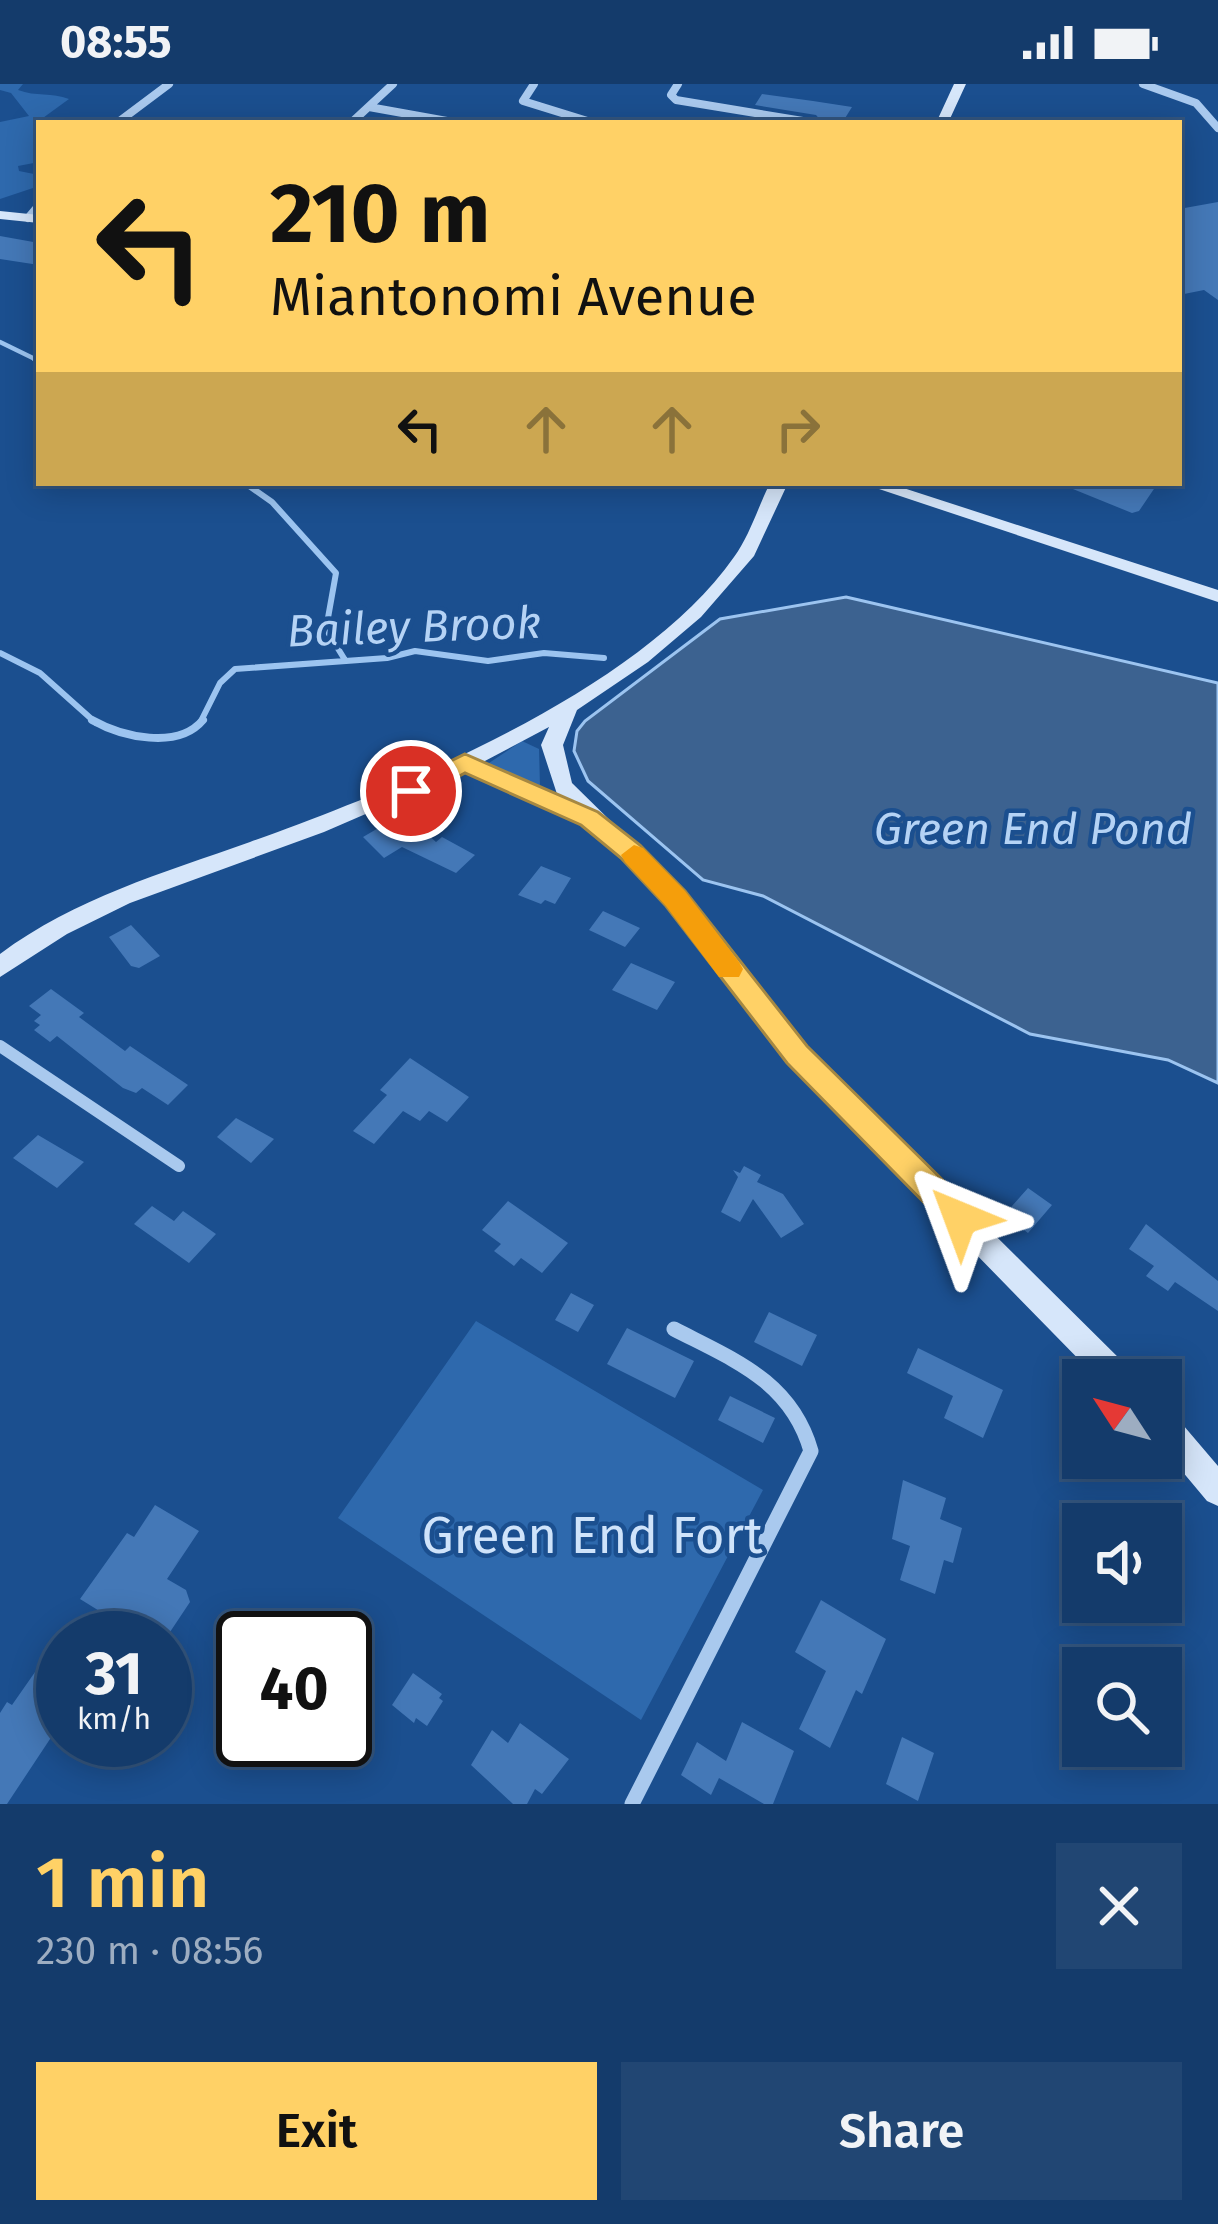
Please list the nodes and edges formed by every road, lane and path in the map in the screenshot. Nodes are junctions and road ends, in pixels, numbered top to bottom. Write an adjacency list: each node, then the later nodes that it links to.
1 (169, 84): 8 (street)
2 (393, 84): 7 (street)
3 (534, 84): 11 (street)
4 (678, 84): 12 (street)
5 (960, 84): 13 (main road)
6 (1143, 84): 14 (street)
7 (369, 107): 9 (street); 10 (street)
8 (121, 120)
9 (354, 120)
10 (441, 120)
11 (584, 120)
12 (797, 120)
13 (943, 120)
14 (1218, 128)
15 (35, 214): 16 (main road)
16 (0, 215)
17 (778, 486): 20 (main road)
18 (879, 486): 19 (main road)
19 (1218, 596)
20 (570, 703): 21 (main road); 22 (main road)
21 (465, 763): 22 (main road); 23 (main road)
22 (590, 818): 27 (main road)
23 (0, 968)
24 (0, 1046): 25 (street)
25 (179, 1166)
26 (674, 1329): 30 (street)
27 (1099, 1359)
28 (1182, 1448): 29 (main road)
29 (1218, 1490)
30 (632, 1804)

